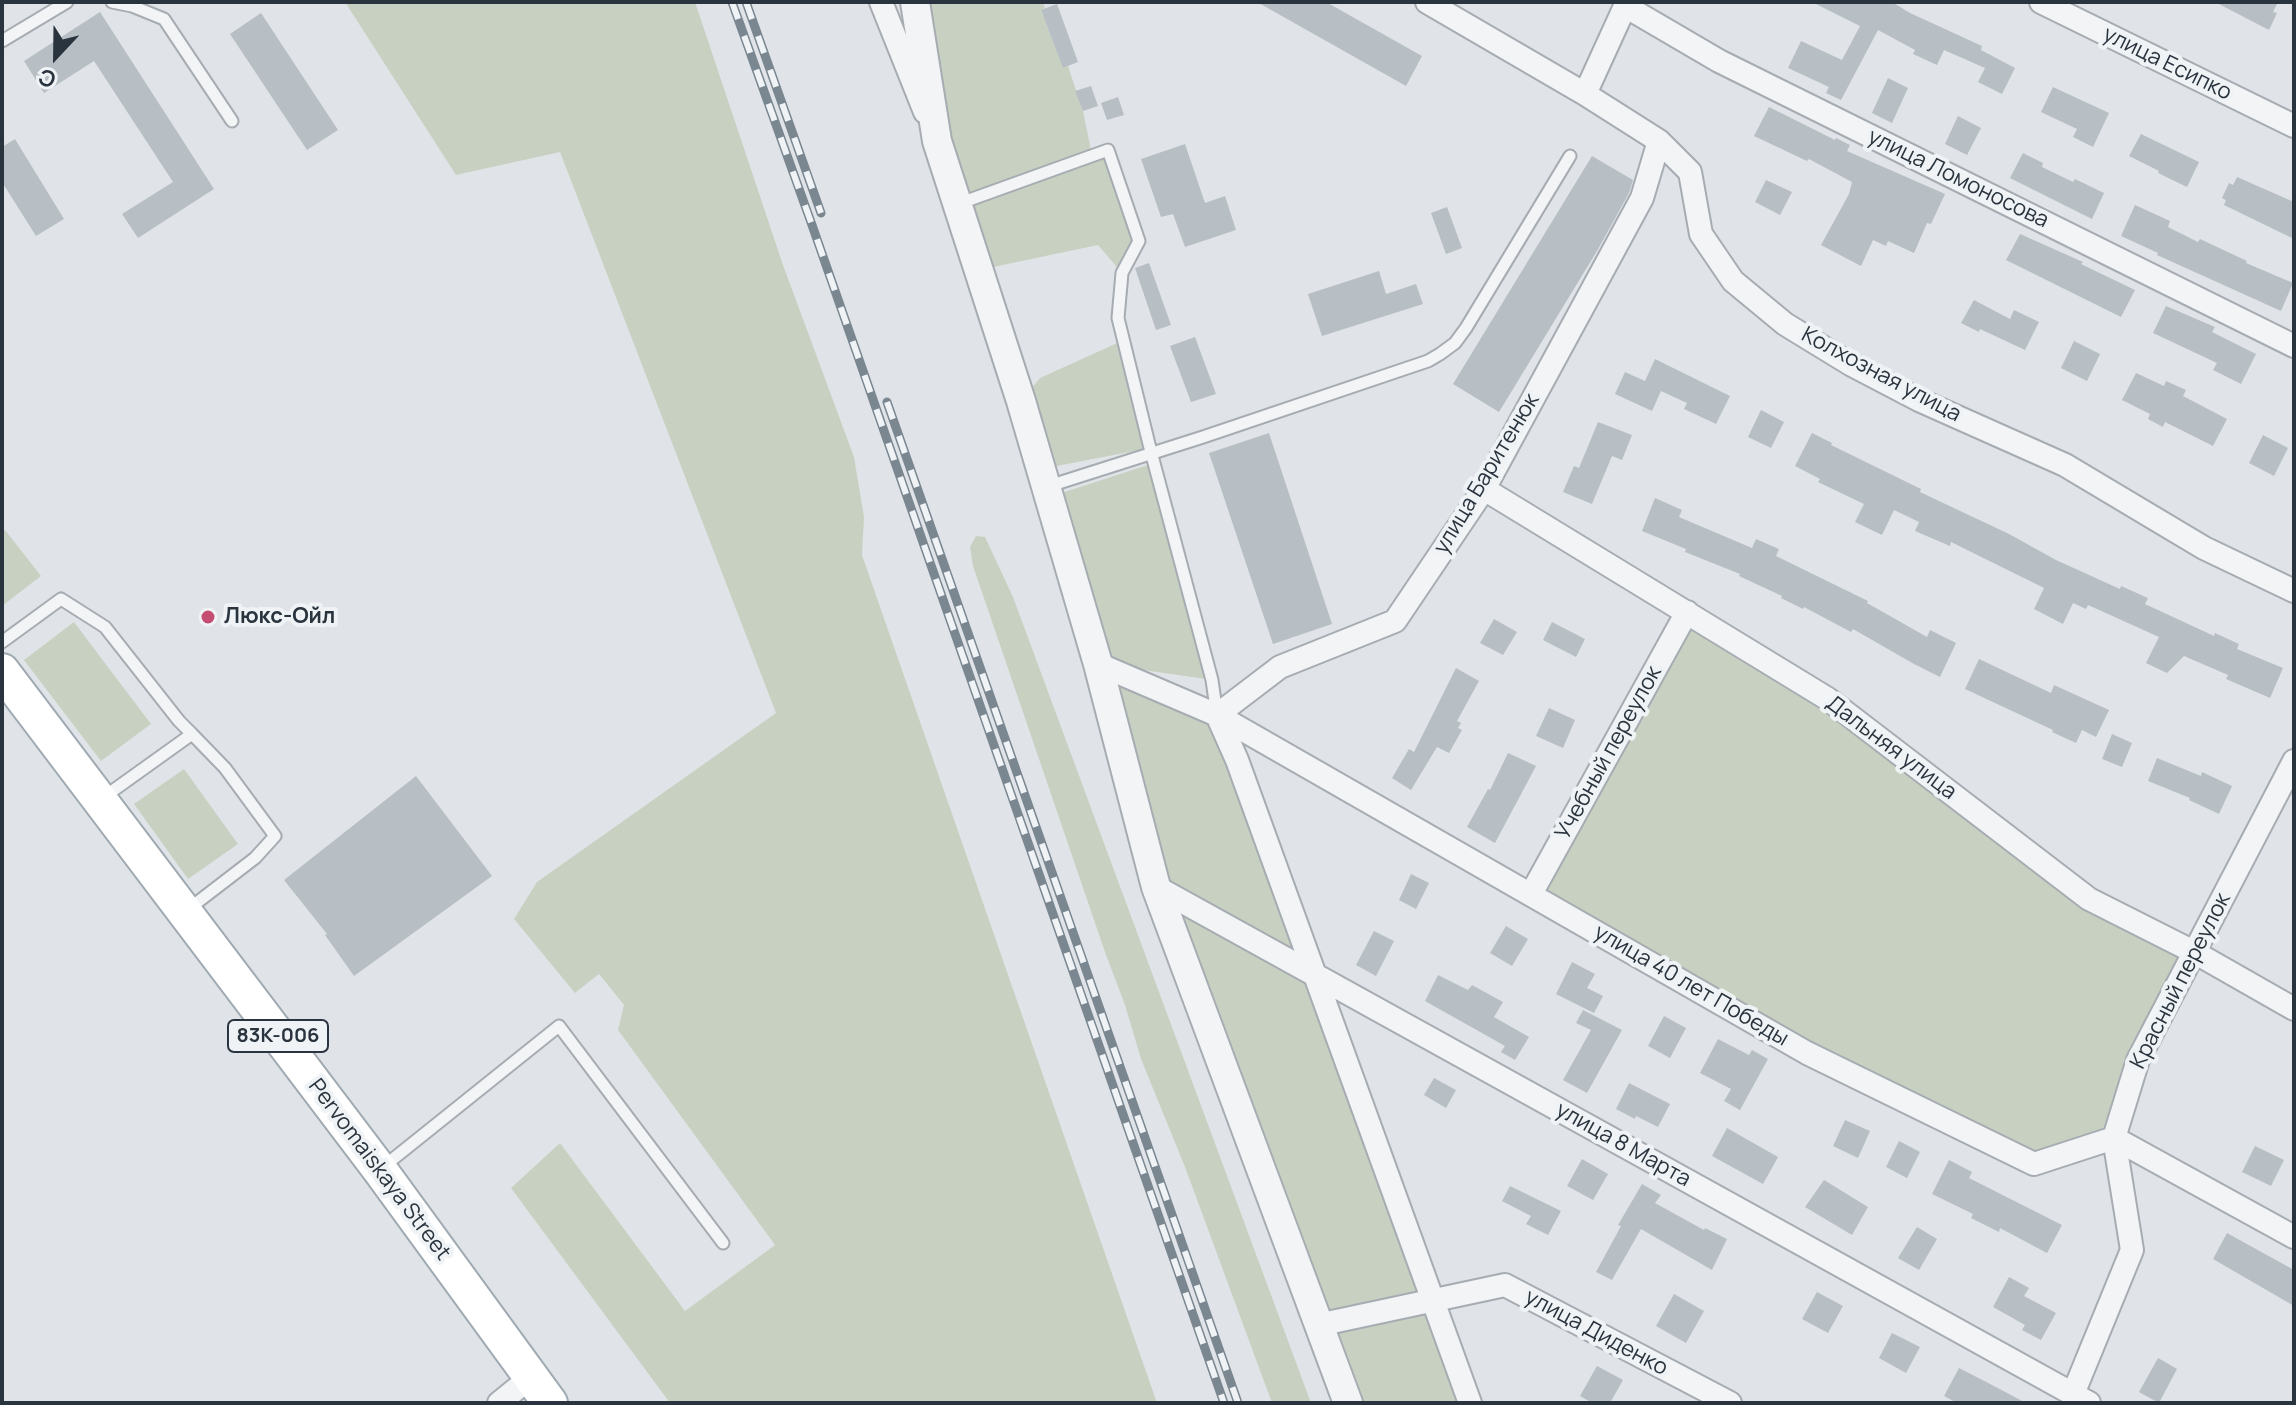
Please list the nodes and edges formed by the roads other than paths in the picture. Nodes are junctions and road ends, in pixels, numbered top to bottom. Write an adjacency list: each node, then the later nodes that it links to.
1 (67, 2): 8 (lane)
2 (112, 2): 10 (lane)
3 (881, 2): 12 (street)
4 (915, 2): 12 (street)
5 (1427, 2): 9 (street, Колхозная улица)
6 (2041, 2): 11 (street, улица Есипко)
7 (1626, 4): 9 (street); 16 (street, улица Ломоносова)
8 (2, 41)
9 (1585, 94): 13 (street, Колхозная улица)
10 (232, 121)
11 (2294, 126)
12 (937, 141): 15 (street)
13 (1659, 141): 19 (street, улица Баритенюк); 20 (street, Колхозная улица)
14 (1570, 156): 17 (lane)
15 (957, 204): 17 (lane); 18 (street)
16 (2294, 346)
17 (1152, 454): 18 (lane); 25 (lane)
18 (1046, 487): 23 (street)
19 (1484, 489): 21 (street, Дальняя улица); 25 (street, улица Баритенюк)
20 (2294, 591)
21 (1687, 612): 30 (street, Учебный переулок); 32 (street, Дальняя улица)
22 (2, 642): 26 (lane)
23 (1098, 664): 25 (street, улица 40 лет Победы); 29 (street)
24 (2, 671): 28 (main road, Pervomaiskaya Street / 83К-006)
25 (1217, 715): 30 (street, улица 40 лет Победы); 33 (street)
26 (192, 734): 28 (lane); 31 (lane)
27 (2294, 761): 32 (street, Красный переулок)
28 (100, 800): 31 (main road, Pervomaiskaya Street / 83К-006)
29 (1156, 887): 33 (street, улица 8 Марта); 40 (street)
30 (1531, 894): 35 (street, улица 40 лет Победы)
31 (185, 911): 36 (main road, Pervomaiskaya Street / 83К-006)
32 (2194, 952): 34 (street, Дальняя улица); 35 (street, Красный переулок)
33 (1314, 975): 39 (street); 42 (street, улица 8 Марта)
34 (2294, 1009)
35 (2114, 1138): 37 (street); 42 (street, Красный переулок)
36 (380, 1170): 38 (lane); 41 (main road, Pervomaiskaya Street / 83К-006)
37 (2294, 1237)
38 (723, 1243)
39 (1431, 1301): 40 (street, улица Диденко); 45 (street); 46 (street, улица Диденко)
40 (1318, 1325): 44 (street)
41 (540, 1390): 43 (street)
42 (2081, 1399)
43 (499, 1403)
44 (1348, 1403)
45 (1470, 1403)
46 (1730, 1403)

